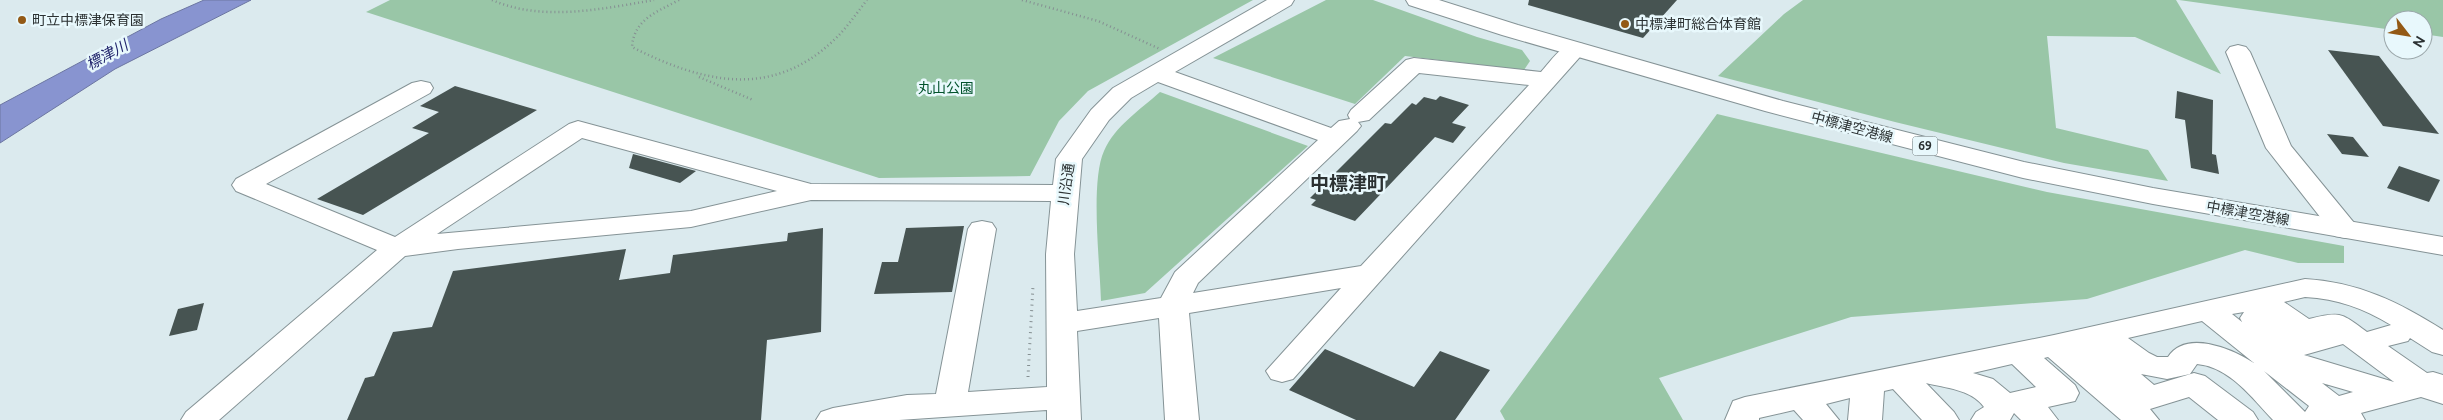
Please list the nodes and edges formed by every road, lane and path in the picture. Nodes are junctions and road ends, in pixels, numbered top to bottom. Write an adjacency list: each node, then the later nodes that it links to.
1 (492, 0): 2 (path)
2 (654, 0)
3 (679, 0): 12 (path)
4 (867, 0): 12 (path)
5 (1022, 0): 8 (path)
6 (1283, 0): 11 (main road, 川沿通)
7 (1417, 0): 9 (main road, 中標津空港線 / 69)
8 (1030, 1): 11 (path)
9 (1575, 49): 13 (main road); 20 (main road, 中標津空港線 / 69)
10 (2238, 52): 20 (main road)
11 (1160, 62): 16 (main road); 18 (main road, 川沿通)
12 (694, 75): 15 (path)
13 (1547, 80): 16 (main road); 23 (main road)
14 (421, 88): 22 (main road)
15 (753, 100)
16 (1348, 126): 25 (main road)
17 (811, 192): 18 (main road); 22 (main road); 22 (main road)
18 (1064, 193): 27 (main road, 川沿通)
19 (982, 228): 36 (main road)
20 (2345, 230): 21 (main road, 中標津空港線 / 69)
21 (2443, 246)
22 (397, 248): 40 (main road)
23 (1370, 274): 25 (main road); 32 (main road)
24 (2233, 304): 28 (main road); 29 (main road); 31 (main road); 35 (main road)
25 (1173, 305): 27 (main road); 42 (main road)
26 (2336, 309): 35 (main road)
27 (1061, 324): 37 (main road, 川沿通)
28 (2079, 339): 30 (main road); 48 (main road); 49 (main road); 50 (main road)
29 (2443, 345)
30 (2018, 352): 33 (main road); 47 (main road)
31 (2262, 353): 35 (main road); 39 (main road)
32 (1282, 371)
33 (1913, 374): 34 (main road); 45 (main road); 46 (main road)
34 (1868, 384): 38 (main road); 44 (main road)
35 (2425, 387): 39 (main road)
36 (950, 404): 37 (main road); 41 (main road)
37 (1064, 409)
38 (1812, 409): 43 (main road)
39 (2341, 414): 50 (main road)
40 (198, 420)
41 (833, 420)
42 (1182, 420)
43 (1742, 420)
44 (1865, 420)
45 (1942, 420)
46 (1988, 420)
47 (2041, 420)
48 (2142, 420)
49 (2241, 420)
50 (2292, 420)

